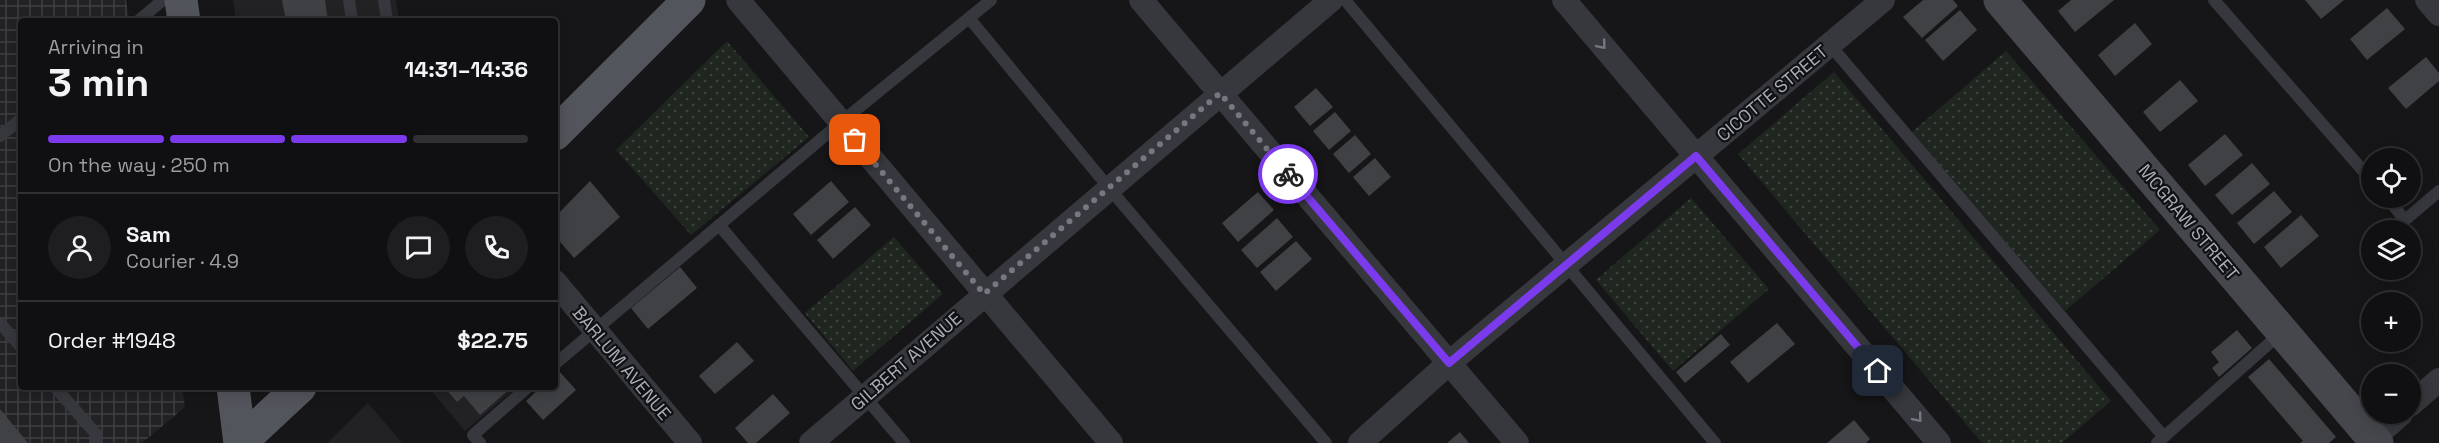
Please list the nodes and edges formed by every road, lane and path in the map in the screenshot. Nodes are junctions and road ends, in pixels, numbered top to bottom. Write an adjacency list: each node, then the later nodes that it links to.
1 (163, 0): 17 (lane)
2 (181, 0): 18 (main road)
3 (349, 0): 19 (lane)
4 (384, 0): 20 (lane)
5 (689, 0): 26 (main road)
6 (738, 0): 25 (street)
7 (991, 0): 21 (lane)
8 (1141, 0): 23 (street)
9 (1331, 0): 23 (street, GILBERT AVENUE)
10 (1345, 0): 36 (lane)
11 (1564, 0): 28 (street, one-way to 28)
12 (1883, 0): 22 (street, CICOTTE STREET)
13 (2000, 0): 41 (street, MCGRAW STREET)
14 (2214, 0): 29 (lane)
15 (2427, 0): 16 (street)
16 (2439, 14)
17 (142, 18)
18 (184, 18)
19 (352, 18)
20 (387, 18)
21 (969, 18): 25 (lane); 30 (lane)
22 (1830, 45): 28 (street, CICOTTE STREET); 53 (lane)
23 (1220, 93): 30 (street, GILBERT AVENUE); 44 (street)
24 (18, 121): 27 (lane)
25 (840, 123): 35 (lane); 38 (street)
26 (558, 131)
27 (0, 136)
28 (1696, 156): 36 (street, CICOTTE STREET); 66 (street, one-way to 66)
29 (2361, 168)
30 (1109, 188): 38 (street, GILBERT AVENUE); 62 (lane)
31 (2439, 191): 32 (lane)
32 (2421, 206)
33 (2396, 208): 34 (lane)
34 (2418, 208)
35 (719, 225): 40 (lane); 51 (lane)
36 (1566, 266): 44 (street, CICOTTE STREET); 65 (lane)
37 (558, 289): 40 (street, BARLUM AVENUE)
38 (984, 294): 51 (street, GILBERT AVENUE); 61 (street)
39 (0, 323): 42 (lane)
40 (594, 329): 43 (lane); 58 (street, BARLUM AVENUE)
41 (2282, 332): 53 (lane); 54 (street, MCGRAW STREET)
42 (18, 344)
43 (558, 361)
44 (1449, 363): 63 (street, CICOTTE STREET); 64 (street)
45 (2439, 380): 50 (street)
46 (58, 390): 55 (lane)
47 (233, 390): 56 (main road)
48 (297, 390): 56 (main road)
49 (525, 390): 57 (lane)
50 (2421, 396)
51 (864, 397): 59 (street, GILBERT AVENUE); 60 (lane)
52 (2390, 424): 54 (street)
53 (2160, 440)
54 (2372, 441)
55 (97, 443)
56 (240, 443)
57 (480, 443)
58 (690, 443)
59 (811, 443)
60 (904, 443)
61 (1111, 443)
62 (1326, 443)
63 (1360, 443)
64 (1517, 443)
65 (1715, 443)
66 (1939, 443)

